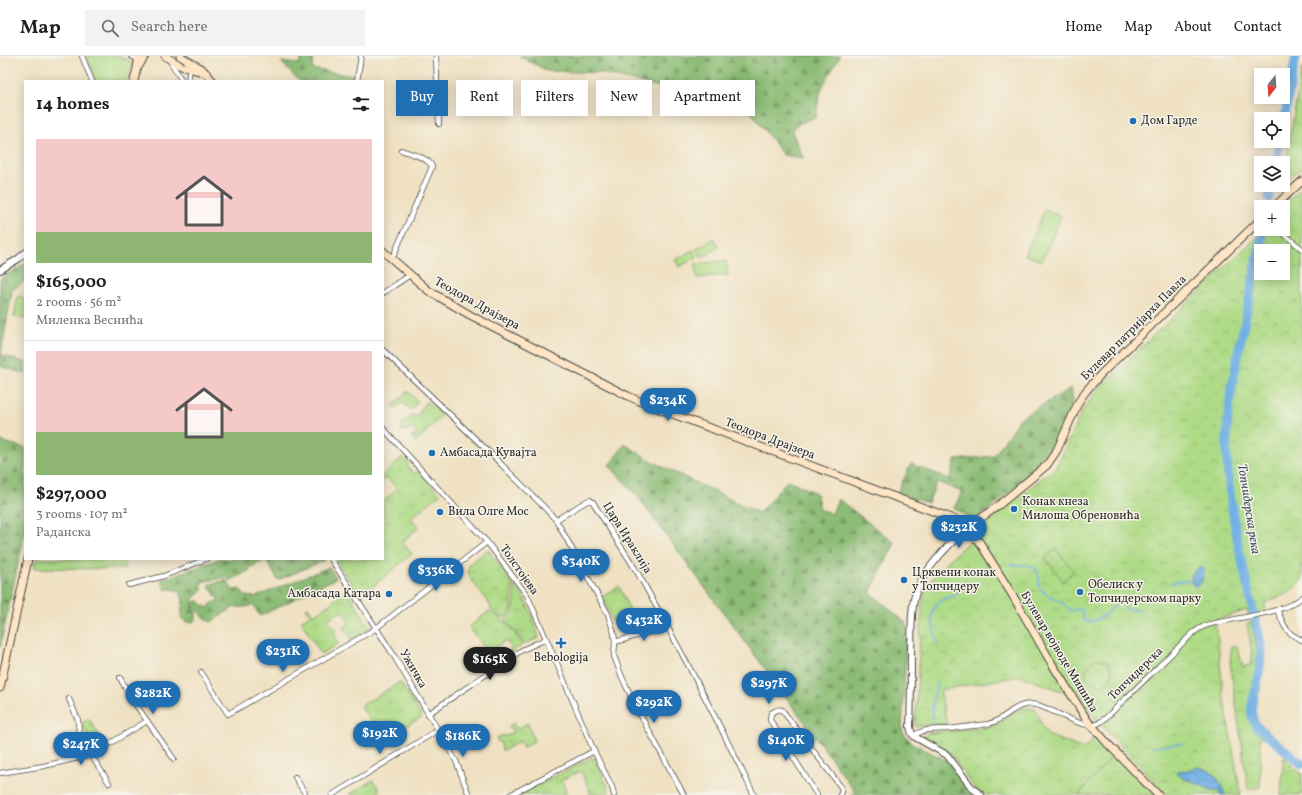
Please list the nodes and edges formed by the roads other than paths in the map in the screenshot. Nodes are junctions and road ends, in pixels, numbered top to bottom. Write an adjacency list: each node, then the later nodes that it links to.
1 (82, 56): 12 (street)
2 (146, 56): 9 (main road)
3 (180, 56): 8 (main road)
4 (361, 56): 17 (street)
5 (436, 56): 18 (street)
6 (136, 57): 9 (main road)
7 (167, 58): 10 (main road); 14 (street)
8 (188, 61): 10 (street); 11 (main road)
9 (137, 68): 13 (main road)
10 (190, 69): 11 (main road); 15 (street)
11 (206, 73): 16 (main road)
12 (92, 80)
13 (134, 80)
14 (181, 80)
15 (188, 80)
16 (212, 80)
17 (357, 80)
18 (439, 124)
19 (401, 150): 27 (street)
20 (1302, 181): 21 (main road)
21 (1282, 200)
22 (1254, 227): 34 (main road, Булевар патријарха Павла)
23 (1286, 236): 24 (street)
24 (1302, 249)
25 (384, 252): 27 (main road, Теодора Драјзера)
26 (24, 254): 28 (street)
27 (392, 259): 29 (main road, Теодора Драјзера)
28 (0, 270)
29 (410, 275): 30 (street); 34 (main road, Теодора Драјзера)
30 (384, 292)
31 (384, 351): 33 (street)
32 (384, 429): 35 (street, Толстојева)
33 (556, 520): 42 (street, Цара Ираклија); 46 (street)
34 (968, 528): 53 (main road, Булевар војводе Мишића); 55 (street)
35 (487, 542): 43 (street); 44 (street, Толстојева)
36 (28, 560): 49 (main road)
37 (204, 560): 39 (street)
38 (332, 560): 43 (street, Ужичка)
39 (129, 585)
40 (1302, 597): 41 (street, Топчидерска)
41 (1277, 610): 45 (street); 53 (street, Топчидерска)
42 (668, 627): 46 (street); 69 (street, Цара Ираклија)
43 (375, 629): 47 (street); 51 (street, Ужичка)
44 (546, 639): 51 (street); 56 (street, Толстојева)
45 (1302, 640)
46 (615, 642): 68 (street)
47 (201, 672)
48 (120, 678): 52 (street)
49 (0, 688)
50 (69, 699): 57 (street)
51 (428, 714): 54 (street, Ужичка)
52 (147, 721): 57 (street); 58 (street)
53 (1091, 725): 55 (street); 72 (main road, Булевар војводе Мишића)
54 (438, 730): 64 (street); 65 (street, Ужичка)
55 (914, 736): 71 (street)
56 (594, 751): 66 (street); 67 (street, Толстојева)
57 (91, 755): 59 (street); 61 (street)
58 (174, 759)
59 (0, 773)
60 (295, 777): 63 (street)
61 (109, 783)
62 (841, 794): 70 (street)
63 (306, 795)
64 (332, 795)
65 (468, 795)
66 (510, 795)
67 (614, 795)
68 (684, 795)
69 (754, 795)
70 (817, 795)
71 (981, 795)
72 (1158, 795)

